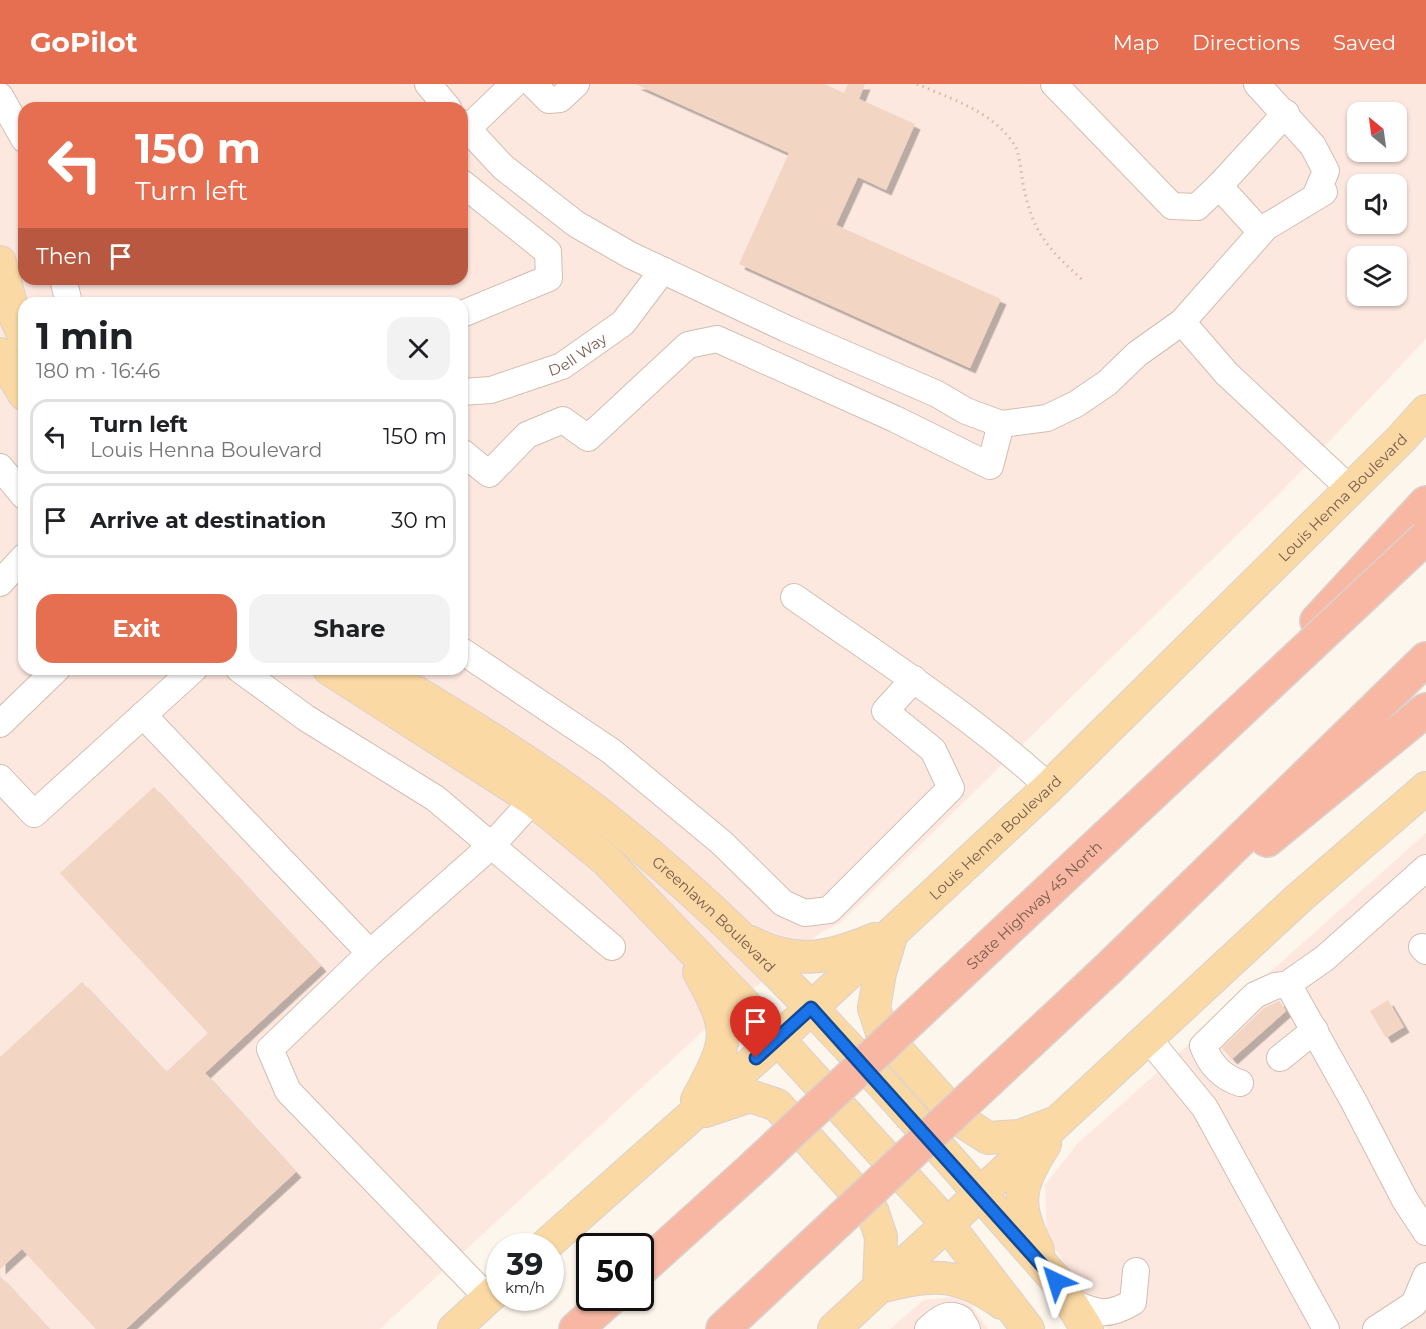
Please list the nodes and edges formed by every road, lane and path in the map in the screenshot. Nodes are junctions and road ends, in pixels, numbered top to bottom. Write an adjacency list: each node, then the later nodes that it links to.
1 (428, 84): 9 (street)
2 (514, 84): 12 (street)
3 (533, 84): 4 (street)
4 (576, 84)
5 (918, 84): 18 (path)
6 (1054, 84): 13 (street)
7 (1257, 84): 10 (street)
8 (0, 96): 11 (street)
9 (443, 102)
10 (1286, 113): 13 (street); 15 (street)
11 (18, 128)
12 (468, 138): 17 (street)
13 (1219, 186): 15 (street)
14 (468, 188): 19 (street)
15 (1261, 232): 20 (street)
16 (0, 261): 21 (main road)
17 (663, 270): 22 (street); 26 (street, Dell Way)
18 (1085, 282)
19 (468, 312)
20 (1182, 322): 28 (street); 31 (street)
21 (18, 323)
22 (824, 346): 24 (street); 28 (street)
23 (0, 354): 25 (main road)
24 (806, 378): 28 (street); 29 (street)
25 (18, 384)
26 (468, 392)
27 (1426, 411): 31 (main road, Louis Henna Boulevard)
28 (1001, 424)
29 (468, 457)
30 (0, 467): 32 (street)
31 (1349, 488): 51 (main road, Louis Henna Boulevard)
32 (18, 489)
33 (1426, 503): 49 (highway, bridge)
34 (1426, 537): 49 (highway, State Highway 45 North, bridge)
35 (18, 564): 36 (street)
36 (0, 583)
37 (794, 597): 45 (street)
38 (468, 655): 45 (street)
39 (1426, 660): 62 (highway)
40 (51, 675): 48 (street)
41 (187, 675): 47 (street)
42 (247, 675): 55 (street)
43 (337, 675): 53 (main road)
44 (388, 675): 54 (main road, Greenlawn Boulevard)
45 (914, 679): 51 (street)
46 (1426, 710): 62 (highway)
47 (143, 715): 50 (street); 61 (street)
48 (0, 724)
49 (1186, 762): 76 (highway, State Highway 45 North, bridge)
50 (0, 778)
51 (1049, 787): 57 (main road, Louis Henna Boulevard)
52 (1426, 788): 66 (main road)
53 (533, 800): 54 (main road); 55 (street); 58 (main road)
54 (595, 811): 59 (main road, Greenlawn Boulevard)
55 (492, 845): 60 (street); 61 (street)
56 (1426, 868): 63 (street)
57 (892, 932): 59 (main road); 64 (main road, Louis Henna Boulevard); 71 (main road)
58 (679, 938): 67 (main road); 70 (main road)
59 (743, 938): 64 (main road, Greenlawn Boulevard)
60 (612, 947)
61 (370, 953): 79 (street)
62 (1109, 968): 87 (highway, bridge)
63 (1288, 984): 65 (street); 69 (street)
64 (811, 1008): 67 (main road, Louis Henna Boulevard); 72 (main road, Greenlawn Boulevard)
65 (1315, 1030): 68 (street); 74 (street)
66 (1147, 1038): 71 (main road); 92 (street)
67 (778, 1039): 70 (main road, Louis Henna Boulevard); 73 (main road)
68 (1280, 1058)
69 (1240, 1083)
70 (687, 1119): 75 (main road, Louis Henna Boulevard); 80 (main road)
71 (1060, 1120): 72 (main road); 81 (main road)
72 (979, 1195): 73 (main road); 81 (main road, Greenlawn Boulevard)
73 (947, 1224): 80 (main road); 84 (main road)
74 (1426, 1232)
75 (560, 1233)
76 (654, 1257)
77 (1136, 1271): 81 (street)
78 (1426, 1276): 93 (street)
79 (486, 1285)
80 (879, 1287): 84 (main road); 88 (main road)
81 (1063, 1292): 91 (main road, Greenlawn Boulevard)
82 (486, 1300): 85 (main road)
83 (596, 1311): 86 (highway)
84 (1023, 1321)
85 (454, 1329)
86 (576, 1329)
87 (723, 1329)
88 (834, 1329)
89 (928, 1329): 90 (street)
90 (967, 1329)
91 (1087, 1329)
92 (1326, 1329)
93 (1376, 1329)

